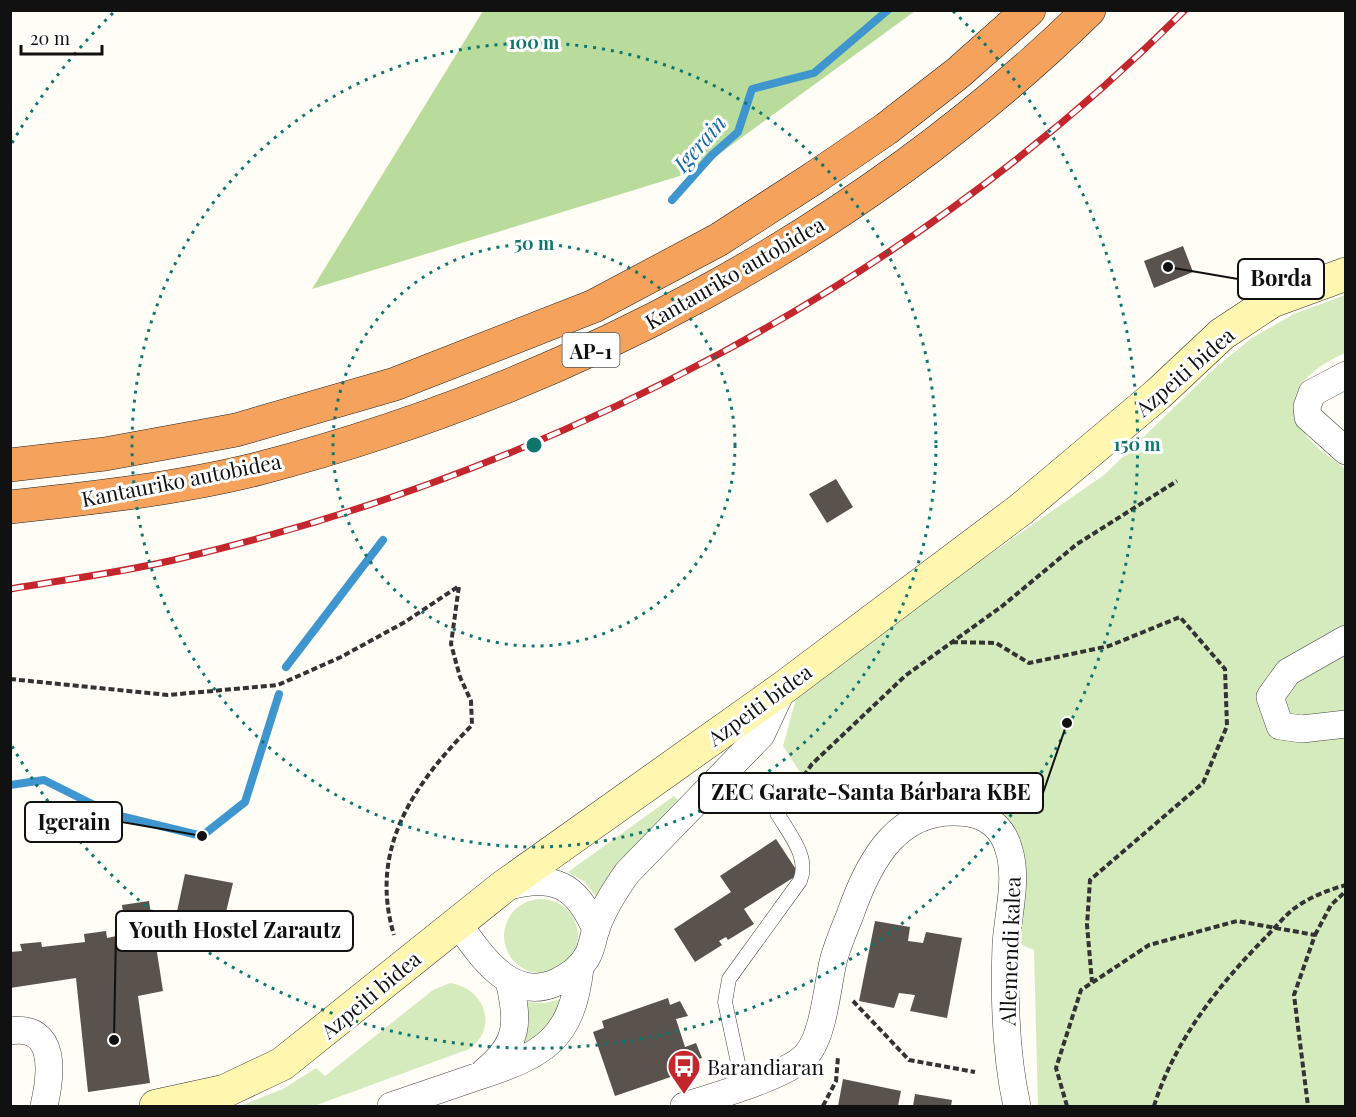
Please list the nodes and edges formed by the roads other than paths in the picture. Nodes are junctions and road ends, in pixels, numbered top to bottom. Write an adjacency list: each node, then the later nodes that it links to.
1 (1029, 10): 6 (highway, Kantauriko autobidea / AP-1)
2 (1089, 10): 7 (highway, Kantauriko autobidea / AP-1)
3 (1346, 274): 9 (main road, Azpeiti bidea)
4 (1346, 375): 5 (street)
5 (1346, 452)
6 (10, 465)
7 (10, 507)
8 (1346, 639): 10 (street)
9 (783, 687): 12 (main road, Azpeiti bidea); 14 (street)
10 (1346, 724)
11 (777, 813): 19 (lane)
12 (503, 887): 13 (main road, Azpeiti bidea); 14 (street)
13 (457, 922): 16 (street); 21 (main road, Azpeiti bidea)
14 (596, 930): 15 (street)
15 (580, 968): 16 (street); 18 (street)
16 (508, 981): 18 (street)
17 (10, 1031): 20 (street)
18 (480, 1076): 22 (street)
19 (746, 1096): 23 (street, Allemendi kalea); 24 (street, Allemendi kalea)
20 (44, 1107)
21 (156, 1107)
22 (391, 1107)
23 (684, 1107)
24 (1017, 1107)

